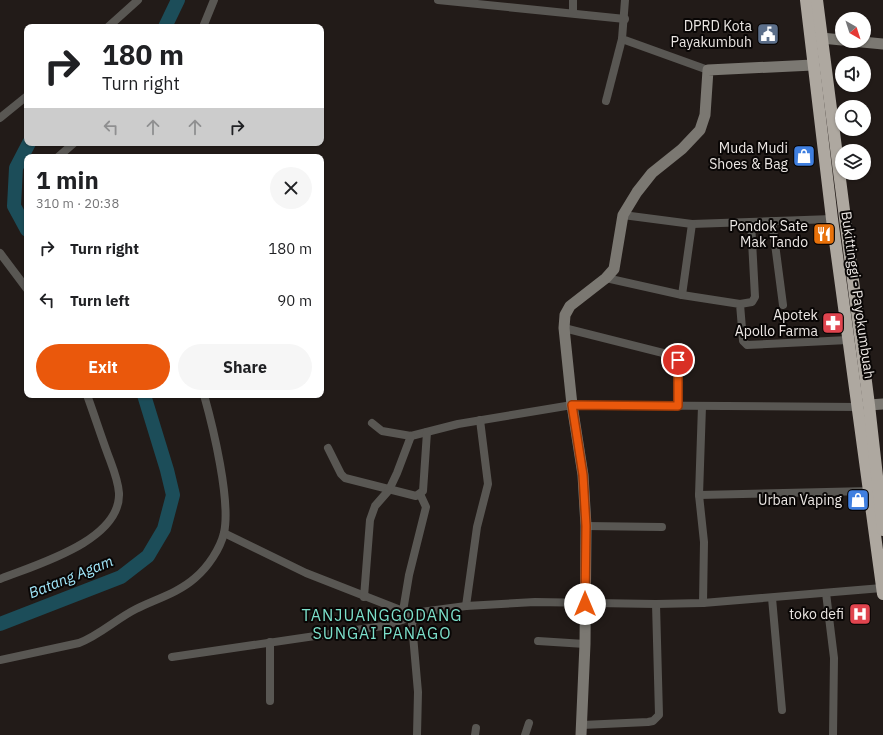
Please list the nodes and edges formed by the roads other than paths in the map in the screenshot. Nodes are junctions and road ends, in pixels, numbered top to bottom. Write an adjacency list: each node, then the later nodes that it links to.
1 (138, 0): 10 (street)
2 (214, 0): 11 (street)
3 (438, 0): 8 (street)
4 (573, 0): 8 (street)
5 (625, 0): 9 (street)
6 (806, 0): 17 (highway, Bukittinggi - Payokumbuah)
7 (817, 0): 12 (highway, Bukittinggi - Payokumbuah)
8 (573, 13): 9 (street)
9 (625, 19): 13 (street)
10 (111, 24)
11 (204, 24)
12 (821, 38): 14 (street); 30 (highway, Bukittinggi - Payokumbuah)
13 (622, 39): 18 (street); 20 (street)
14 (835, 39)
15 (871, 43): 16 (street)
16 (883, 44)
17 (813, 65): 18 (street); 25 (highway, Bukittinggi - Payokumbuah)
18 (708, 70): 24 (street)
19 (24, 98): 21 (street)
20 (606, 101)
21 (0, 118)
22 (71, 146): 23 (street)
23 (61, 154)
24 (623, 215): 28 (street); 31 (street)
25 (832, 219): 26 (street); 30 (highway, Bukittinggi - Payokumbuah)
26 (772, 221): 27 (street); 36 (street)
27 (751, 222): 28 (street); 35 (street)
28 (692, 224): 34 (street)
29 (0, 253): 32 (street)
30 (843, 253): 33 (highway, Bukittinggi - Payokumbuah)
31 (606, 278): 34 (street); 37 (street)
32 (24, 285)
33 (848, 290): 38 (highway, Bukittinggi - Payokumbuah); 45 (highway, Bukittinggi - Payokumbuah)
34 (682, 295): 35 (street)
35 (740, 304): 38 (street)
36 (783, 306)
37 (564, 328): 42 (street); 43 (street)
38 (848, 340): 45 (highway, Bukittinggi - Payokumbuah)
39 (88, 398): 59 (street)
40 (205, 398): 58 (street)
41 (883, 404): 45 (street)
42 (572, 405): 43 (street); 46 (street); 55 (street)
43 (678, 406): 44 (street)
44 (702, 406): 45 (street); 54 (street)
45 (864, 406): 52 (highway, Bukittinggi - Payokumbuah); 57 (highway, Bukittinggi - Payokumbuah)
46 (480, 420): 48 (street); 67 (street)
47 (372, 423): 49 (street)
48 (427, 432): 49 (street); 53 (street)
49 (411, 436): 51 (street)
50 (328, 448): 51 (street)
51 (389, 490): 53 (street); 62 (street)
52 (869, 491): 54 (street); 60 (highway, Bukittinggi - Payokumbuah)
53 (420, 494): 68 (street)
54 (699, 495): 64 (street)
55 (586, 526): 56 (street); 65 (street)
56 (662, 527)
57 (883, 530)
58 (224, 533): 62 (street); 74 (street)
59 (0, 579)
60 (883, 591): 61 (street)
61 (826, 592): 63 (street); 81 (street)
62 (364, 597): 68 (street)
63 (772, 598): 64 (street); 76 (street)
64 (703, 603): 66 (street)
65 (585, 604): 66 (street); 67 (street); 72 (street)
66 (656, 604): 78 (street)
67 (466, 606): 69 (street)
68 (402, 611): 69 (street)
69 (412, 620): 71 (street); 79 (street)
70 (538, 641): 72 (street)
71 (270, 642): 73 (street); 75 (street)
72 (585, 644): 78 (street)
73 (172, 657)
74 (0, 660)
75 (270, 701)
76 (782, 710)
77 (529, 723): 80 (street)
78 (581, 730)
79 (417, 735)
80 (525, 735)
81 (833, 735)

